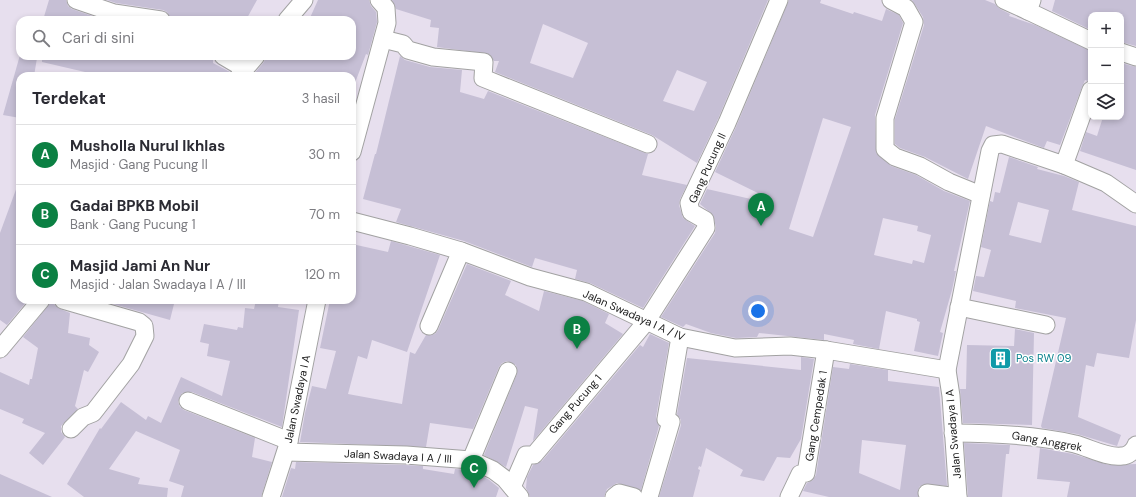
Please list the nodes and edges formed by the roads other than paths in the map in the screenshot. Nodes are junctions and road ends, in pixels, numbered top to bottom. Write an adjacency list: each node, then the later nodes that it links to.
1 (76, 0): 8 (street)
2 (304, 0): 9 (street)
3 (379, 0): 11 (street)
4 (779, 0): 30 (street, Gang Pucung II)
5 (891, 0): 22 (street)
6 (1004, 0): 7 (street)
7 (1030, 6): 10 (street)
8 (134, 16)
9 (290, 16)
10 (1088, 38)
11 (383, 39): 19 (street); 20 (street)
12 (1124, 53): 13 (street)
13 (1136, 57)
14 (227, 60): 16 (street)
15 (253, 60): 17 (street)
16 (241, 72)
17 (243, 72)
18 (1088, 98): 21 (street)
19 (356, 137)
20 (648, 144)
21 (1064, 165): 22 (street, Jalan Swadaya I A); 23 (street)
22 (981, 195): 29 (street, Jalan Swadaya I A)
23 (1136, 204)
24 (356, 222): 25 (street, Jalan Swadaya I A / IV)
25 (461, 252): 30 (street, Jalan Swadaya I A / IV); 32 (street)
26 (39, 304): 34 (street)
27 (77, 304): 39 (street)
28 (316, 304): 42 (street, Jalan Swadaya I A)
29 (959, 307): 31 (street); 36 (street, Jalan Swadaya I A)
30 (646, 322): 33 (street, Jalan Swadaya I A / IV); 44 (street, Gang Pucung 1)
31 (1046, 325)
32 (429, 326)
33 (680, 337): 35 (street, Jalan Swadaya I A / IV); 49 (street)
34 (0, 349)
35 (826, 350): 36 (street, Jalan Swadaya I A / IV); 50 (street, Gang Cempedak 1)
36 (947, 370): 40 (street, Jalan Swadaya I A)
37 (508, 371): 43 (street)
38 (188, 401): 42 (street)
39 (71, 429)
40 (953, 433): 41 (street, Gang Anggrek); 51 (street, Jalan Swadaya I A)
41 (1136, 446)
42 (288, 447): 43 (street, Jalan Swadaya I A / III); 46 (street, Jalan Swadaya I A)
43 (471, 460): 44 (street, Jalan Swadaya I A / III)
44 (516, 492)
45 (927, 492): 51 (street)
46 (272, 497)
47 (614, 497): 48 (street)
48 (634, 497)
49 (649, 497)
50 (789, 497)
51 (958, 497)

